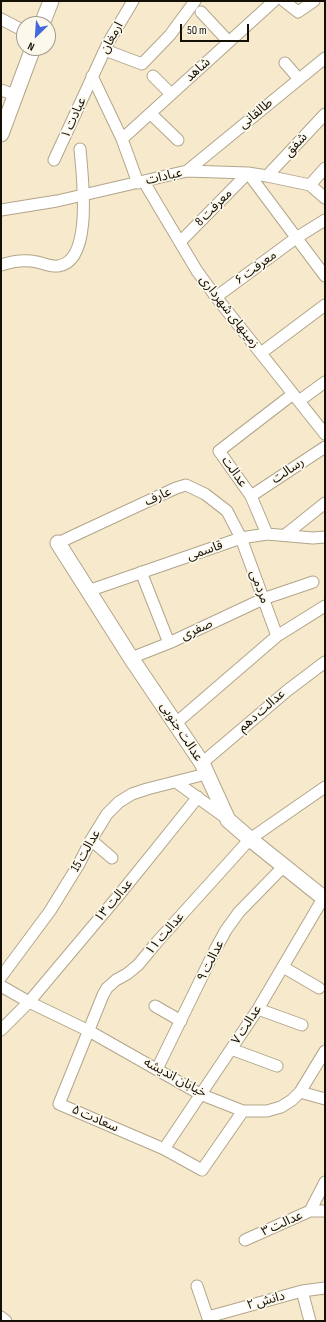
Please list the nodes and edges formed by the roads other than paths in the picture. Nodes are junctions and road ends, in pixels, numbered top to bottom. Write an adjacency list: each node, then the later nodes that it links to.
1 (51, 1): 8 (street)
2 (133, 1): 12 (street, ارمغان)
3 (195, 1): 12 (street)
4 (274, 1): 11 (street, شاهد)
5 (284, 1): 6 (street)
6 (314, 1)
7 (201, 12): 11 (street)
8 (45, 16)
9 (1, 19): 10 (street)
10 (16, 27)
11 (229, 42): 20 (street, شاهد)
12 (105, 50): 16 (street, ارمغان)
13 (30, 56): 21 (street)
14 (325, 58): 18 (street, طالقانی)
15 (285, 63): 18 (street)
16 (92, 76): 25 (street); 28 (street, عبادت ۱)
17 (153, 76): 20 (street)
18 (299, 79): 30 (street, طالقانی)
19 (1, 90): 21 (street)
20 (171, 94): 22 (street, شاهد)
21 (15, 95): 24 (street)
22 (151, 114): 25 (street, شاهد); 26 (street)
23 (325, 114): 32 (street, شفق)
24 (1, 134)
25 (122, 139): 33 (street)
26 (178, 140)
27 (80, 149): 35 (street)
28 (54, 160)
29 (325, 168): 34 (street)
30 (187, 171): 31 (street, عبادات); 33 (street, عبادات)
31 (248, 173): 32 (street, عبادات); 39 (street); 40 (street, معرفت 8)
32 (267, 176): 34 (street, عبادات)
33 (141, 183): 35 (street, عبادات); 40 (street, زمینهای شهرداری)
34 (310, 186): 36 (street, عبادات)
35 (83, 195): 37 (street, عبادات); 41 (street)
36 (325, 198)
37 (1, 210)
38 (325, 220): 39 (street, معرفت ۶)
39 (296, 238): 42 (street); 43 (street, معرفت ۶)
40 (180, 242): 43 (street, زمینهای شهرداری)
41 (1, 265)
42 (325, 276)
43 (216, 297): 45 (street, زمینهای شهرداری)
44 (325, 305): 45 (street)
45 (261, 354): 47 (street, زمینهای شهرداری)
46 (325, 382): 47 (street)
47 (296, 397): 48 (street, زمینهای شهرداری); 50 (street, عدالت)
48 (325, 434)
49 (325, 446): 50 (street, رسالت)
50 (251, 496): 52 (street, عدالت)
51 (325, 503): 53 (street)
52 (267, 534): 53 (street, قاسمی); 55 (street, قاسمی)
53 (284, 535): 54 (street, قاسمی)
54 (325, 537)
55 (241, 538): 56 (street, عارف); 57 (street, قاسمی); 60 (street, مردمی)
56 (58, 543): 59 (street, عدالت جنوبی)
57 (141, 572): 59 (street, قاسمی); 63 (street)
58 (313, 582): 60 (street, صفری)
59 (88, 591): 64 (street, عدالت جنوبی)
60 (263, 599): 62 (street, مردمی); 63 (street, صفری)
61 (325, 606): 62 (street)
62 (277, 636): 66 (street)
63 (169, 643): 64 (street, صفری)
64 (131, 658): 66 (street, عدالت جنوبی)
65 (325, 662): 67 (street, عدالت دهم)
66 (176, 723): 67 (street, عدالت جنوبی)
67 (204, 769): 68 (street, عدالت 15); 71 (street, عدالت جنوبی)
68 (176, 782): 70 (street); 73 (street, عدالت 15)
69 (325, 787): 72 (street, عدالت ۱۱)
70 (198, 797): 71 (street); 81 (street, عدالت ۱۳)
71 (228, 820): 72 (street, عدالت جنوبی)
72 (250, 839): 75 (street, عدالت جنوبی); 87 (street, عدالت ۱۱)
73 (91, 840): 74 (street); 78 (street, عدالت 15)
74 (112, 858)
75 (284, 866): 76 (street, عدالت جنوبی); 84 (street, عدالت ۹)
76 (324, 897): 77 (street, عدالت ۷)
77 (283, 967): 80 (street); 83 (street, عدالت ۷)
78 (1, 977)
79 (1, 986): 81 (street, خیابان اندیشه)
80 (319, 988)
81 (29, 1002): 86 (street, عدالت ۱۳); 87 (street, خیابان اندیشه)
82 (155, 1006): 84 (street)
83 (258, 1009): 85 (street); 88 (street, عدالت ۷)
84 (181, 1021): 91 (street, عدالت ۹)
85 (302, 1024)
86 (1, 1030)
87 (89, 1031): 91 (street, خیابان اندیشه); 96 (street, سعادت ۵)
88 (231, 1049): 90 (street); 93 (street, عدالت ۷)
89 (325, 1051): 92 (street, خیابان اندیشه)
90 (277, 1066)
91 (157, 1069): 93 (street, خیابان اندیشه)
92 (300, 1092): 94 (street); 95 (street, خیابان اندیشه)
93 (200, 1094): 95 (street, خیابان اندیشه); 96 (street, عدالت ۷)
94 (325, 1099)
95 (243, 1111): 96 (street, سعادت ۵)
96 (164, 1149)
97 (325, 1182): 98 (street, عدالت ۳)
98 (310, 1211): 99 (street); 100 (street, عدالت ۳)
99 (325, 1211)
100 (245, 1240)
101 (197, 1286): 105 (street)
102 (325, 1288): 103 (street, دانش ۲)
103 (302, 1291): 105 (street, دانش ۲); 107 (street)
104 (1, 1317): 106 (street)
105 (208, 1319)
106 (6, 1321)
107 (310, 1321)

